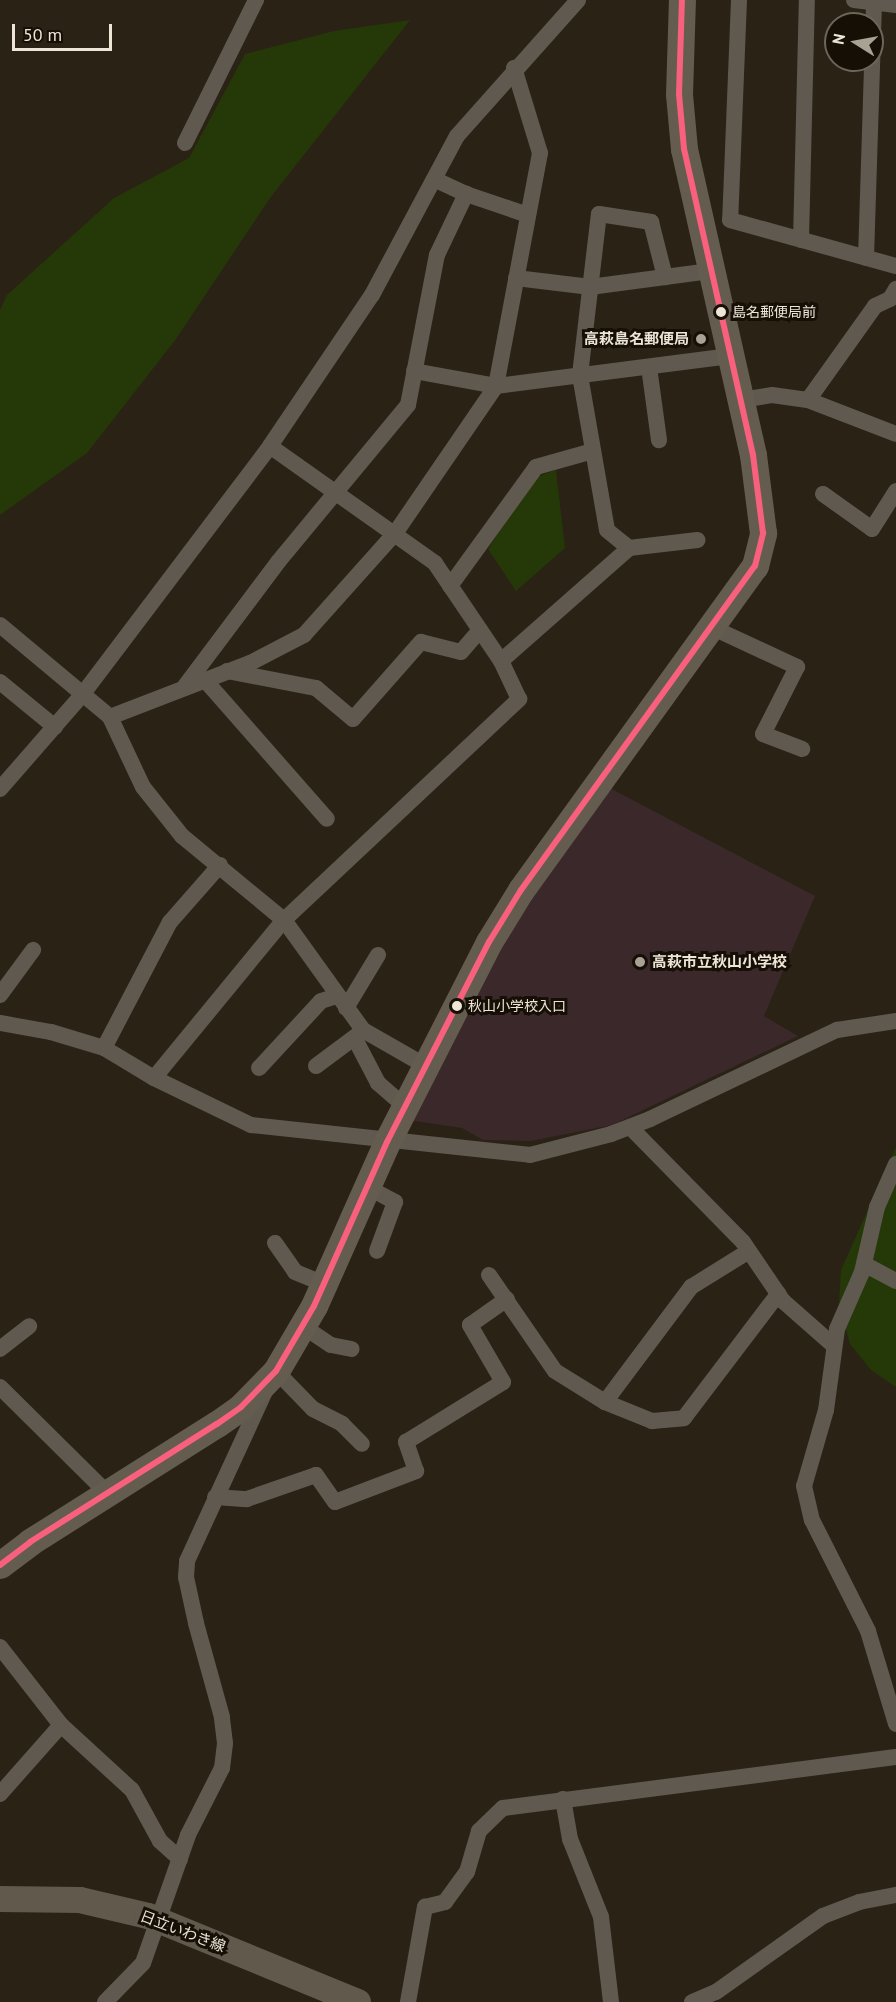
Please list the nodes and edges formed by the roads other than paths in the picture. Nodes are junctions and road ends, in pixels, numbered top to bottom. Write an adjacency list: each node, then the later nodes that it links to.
1 (256, 0): 10 (street)
2 (578, 0): 9 (street)
3 (682, 0): 17 (highway)
4 (739, 0): 14 (street)
5 (807, 0): 14 (street)
6 (854, 0): 7 (street)
7 (874, 1): 8 (street); 15 (street)
8 (896, 4)
9 (514, 68): 11 (street); 13 (street)
10 (185, 143)
11 (435, 180): 12 (street); 31 (street)
12 (466, 194): 13 (street); 24 (street)
13 (528, 215): 18 (street)
14 (801, 240): 15 (street)
15 (866, 258): 16 (street)
16 (896, 266)
17 (710, 271): 19 (street); 22 (highway)
18 (516, 278): 20 (street); 26 (street)
19 (665, 278): 20 (street); 20 (street)
20 (590, 287): 25 (street)
21 (894, 297): 27 (street)
22 (730, 356): 23 (street); 28 (highway)
23 (649, 367): 25 (street); 30 (street)
24 (414, 371): 26 (street); 34 (street)
25 (580, 375): 26 (street); 32 (street)
26 (496, 386): 36 (street)
27 (808, 399): 28 (street); 29 (street)
28 (741, 400): 41 (highway)
29 (896, 434)
30 (658, 440)
31 (270, 446): 34 (street); 48 (street)
32 (593, 451): 38 (street); 39 (street)
33 (896, 491): 35 (street)
34 (337, 492): 36 (street); 47 (street)
35 (823, 494)
36 (396, 532): 39 (street); 44 (street)
37 (698, 540): 38 (street)
38 (629, 548): 43 (street)
39 (450, 586): 42 (street)
40 (0, 625): 48 (street)
41 (711, 627): 51 (street); 64 (highway)
42 (480, 630): 43 (street); 44 (street)
43 (501, 661): 55 (street)
44 (226, 671): 45 (street)
45 (204, 679): 47 (street); 53 (street)
46 (0, 682): 50 (street)
47 (185, 687): 49 (street)
48 (82, 695): 49 (street); 50 (street)
49 (110, 717): 54 (street)
50 (55, 727): 52 (street)
51 (803, 747)
52 (0, 789)
53 (327, 819)
54 (220, 865): 55 (street); 63 (street)
55 (284, 920): 59 (street); 67 (street)
56 (33, 950): 58 (street)
57 (378, 955): 59 (street)
58 (0, 995)
59 (341, 1002): 62 (street); 66 (street)
60 (896, 1022): 69 (street)
61 (0, 1023): 63 (street)
62 (359, 1034): 64 (street); 65 (street); 68 (street)
63 (105, 1048): 67 (street)
64 (424, 1065): 68 (highway)
65 (316, 1066)
66 (259, 1068)
67 (154, 1078): 70 (street)
68 (404, 1107): 70 (highway)
69 (630, 1127): 70 (street); 75 (street)
70 (387, 1142): 72 (highway)
71 (896, 1164): 76 (street)
72 (367, 1187): 74 (street); 79 (highway)
73 (275, 1243): 79 (street)
74 (377, 1251)
75 (749, 1251): 80 (street); 89 (street)
76 (864, 1264): 78 (street); 84 (street)
77 (489, 1275): 81 (street)
78 (896, 1281)
79 (325, 1284): 83 (highway)
80 (778, 1294): 84 (street); 89 (street)
81 (507, 1299): 89 (street); 92 (street)
82 (29, 1326): 85 (street)
83 (304, 1327): 86 (street); 87 (highway)
84 (833, 1346): 95 (street)
85 (0, 1349)
86 (352, 1349)
87 (273, 1375): 90 (street); 91 (highway); 92 (street)
88 (0, 1387): 91 (street)
89 (605, 1402)
90 (362, 1444)
91 (107, 1493): 93 (highway)
92 (215, 1497): 100 (street)
93 (0, 1565)
94 (0, 1647): 96 (street)
95 (896, 1724)
96 (61, 1725): 98 (street); 100 (street)
97 (896, 1756): 99 (street)
98 (0, 1794)
99 (563, 1799): 106 (street); 107 (street)
100 (180, 1859): 103 (street)
101 (896, 1895): 108 (street)
102 (0, 1899): 103 (main road, 日立いわき線)
103 (160, 1921): 104 (street); 105 (main road, 日立いわき線)
104 (105, 2002)
105 (358, 2002)
106 (408, 2002)
107 (611, 2002)
108 (692, 2002)

